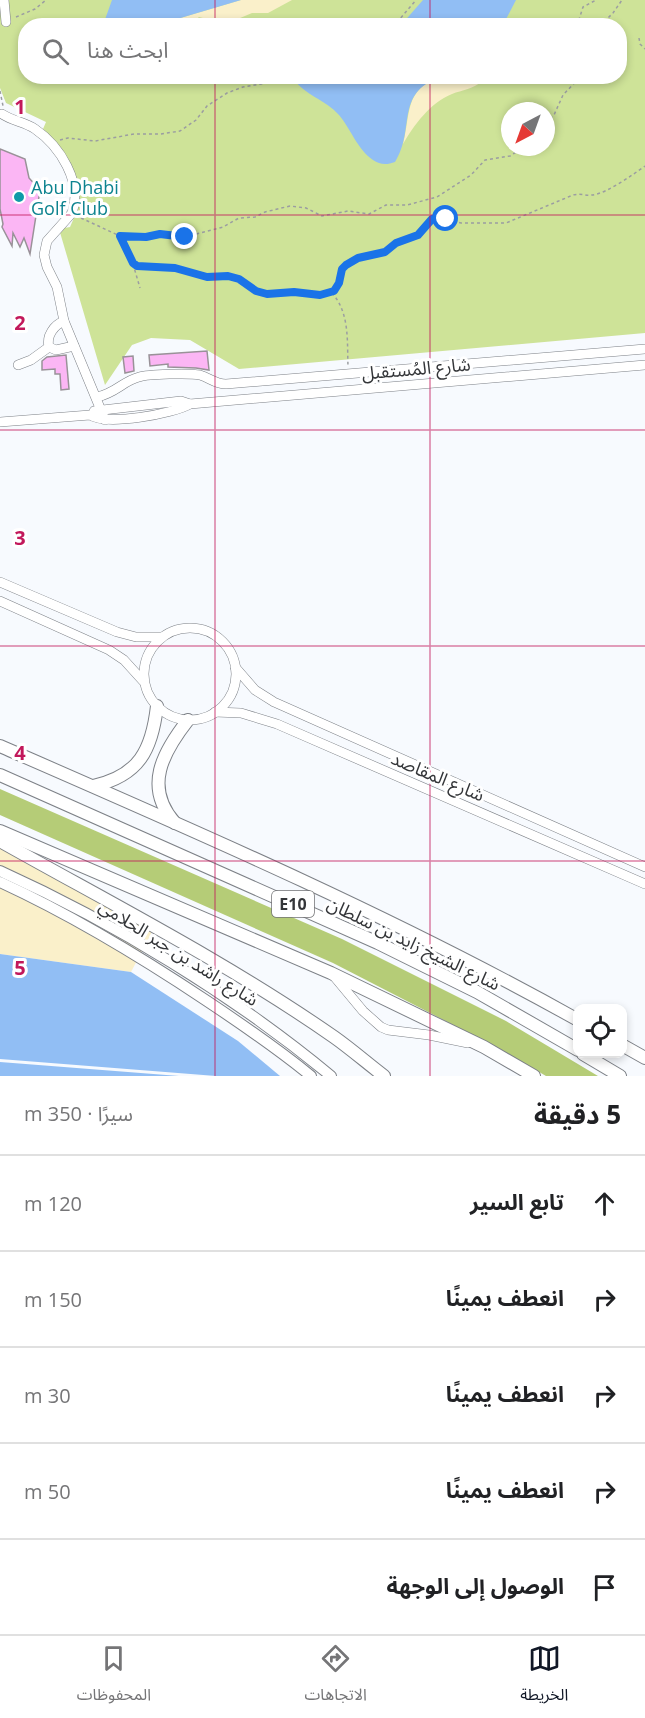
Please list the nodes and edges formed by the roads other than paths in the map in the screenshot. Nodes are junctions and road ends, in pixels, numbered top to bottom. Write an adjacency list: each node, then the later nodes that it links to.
1 (4, 0): 2 (street)
2 (6, 22)
3 (1, 112): 4 (street)
4 (64, 321): 5 (street); 6 (street)
5 (74, 346): 6 (street); 10 (street)
6 (49, 347): 8 (street)
7 (645, 349): 10 (street)
8 (18, 365)
9 (645, 365): 11 (street, شارع المُستقبل)
10 (97, 397): 12 (street)
11 (190, 404): 12 (street, شارع المُستقبل); 14 (street, شارع المُستقبل)
12 (99, 409): 13 (street, شارع المُستقبل); 14 (street)
13 (90, 415): 14 (street, شارع المُستقبل); 15 (street, شارع المُستقبل)
14 (105, 420)
15 (0, 422)
16 (0, 582): 18 (street)
17 (0, 602): 20 (street)
18 (161, 637): 19 (street); 20 (street)
19 (235, 667): 22 (street); 30 (street, شارع المقاصد)
20 (144, 683): 21 (street)
21 (157, 706): 23 (street); 26 (highway)
22 (215, 712): 23 (street); 33 (street, شارع المقاصد)
23 (188, 720): 27 (highway)
24 (0, 746): 26 (highway)
25 (0, 775): 37 (highway, شارع الشيخ زايد بن سلطان / E10)
26 (93, 786): 27 (highway)
27 (176, 824): 35 (highway)
28 (0, 831): 34 (highway)
29 (0, 841): 43 (highway)
30 (645, 867)
31 (0, 871): 42 (main road, شارع راشد بن جبر الحلامي)
32 (0, 882): 41 (main road, شارع راشد بن جبر الحلامي)
33 (645, 884)
34 (331, 973): 36 (highway); 36 (street)
35 (573, 1017)
36 (484, 1047): 44 (highway); 45 (highway)
37 (573, 1047)
38 (627, 1049): 40 (highway)
39 (591, 1058): 46 (highway)
40 (645, 1058)
41 (311, 1076)
42 (331, 1076)
43 (384, 1076)
44 (524, 1076)
45 (534, 1076)
46 (620, 1076)

